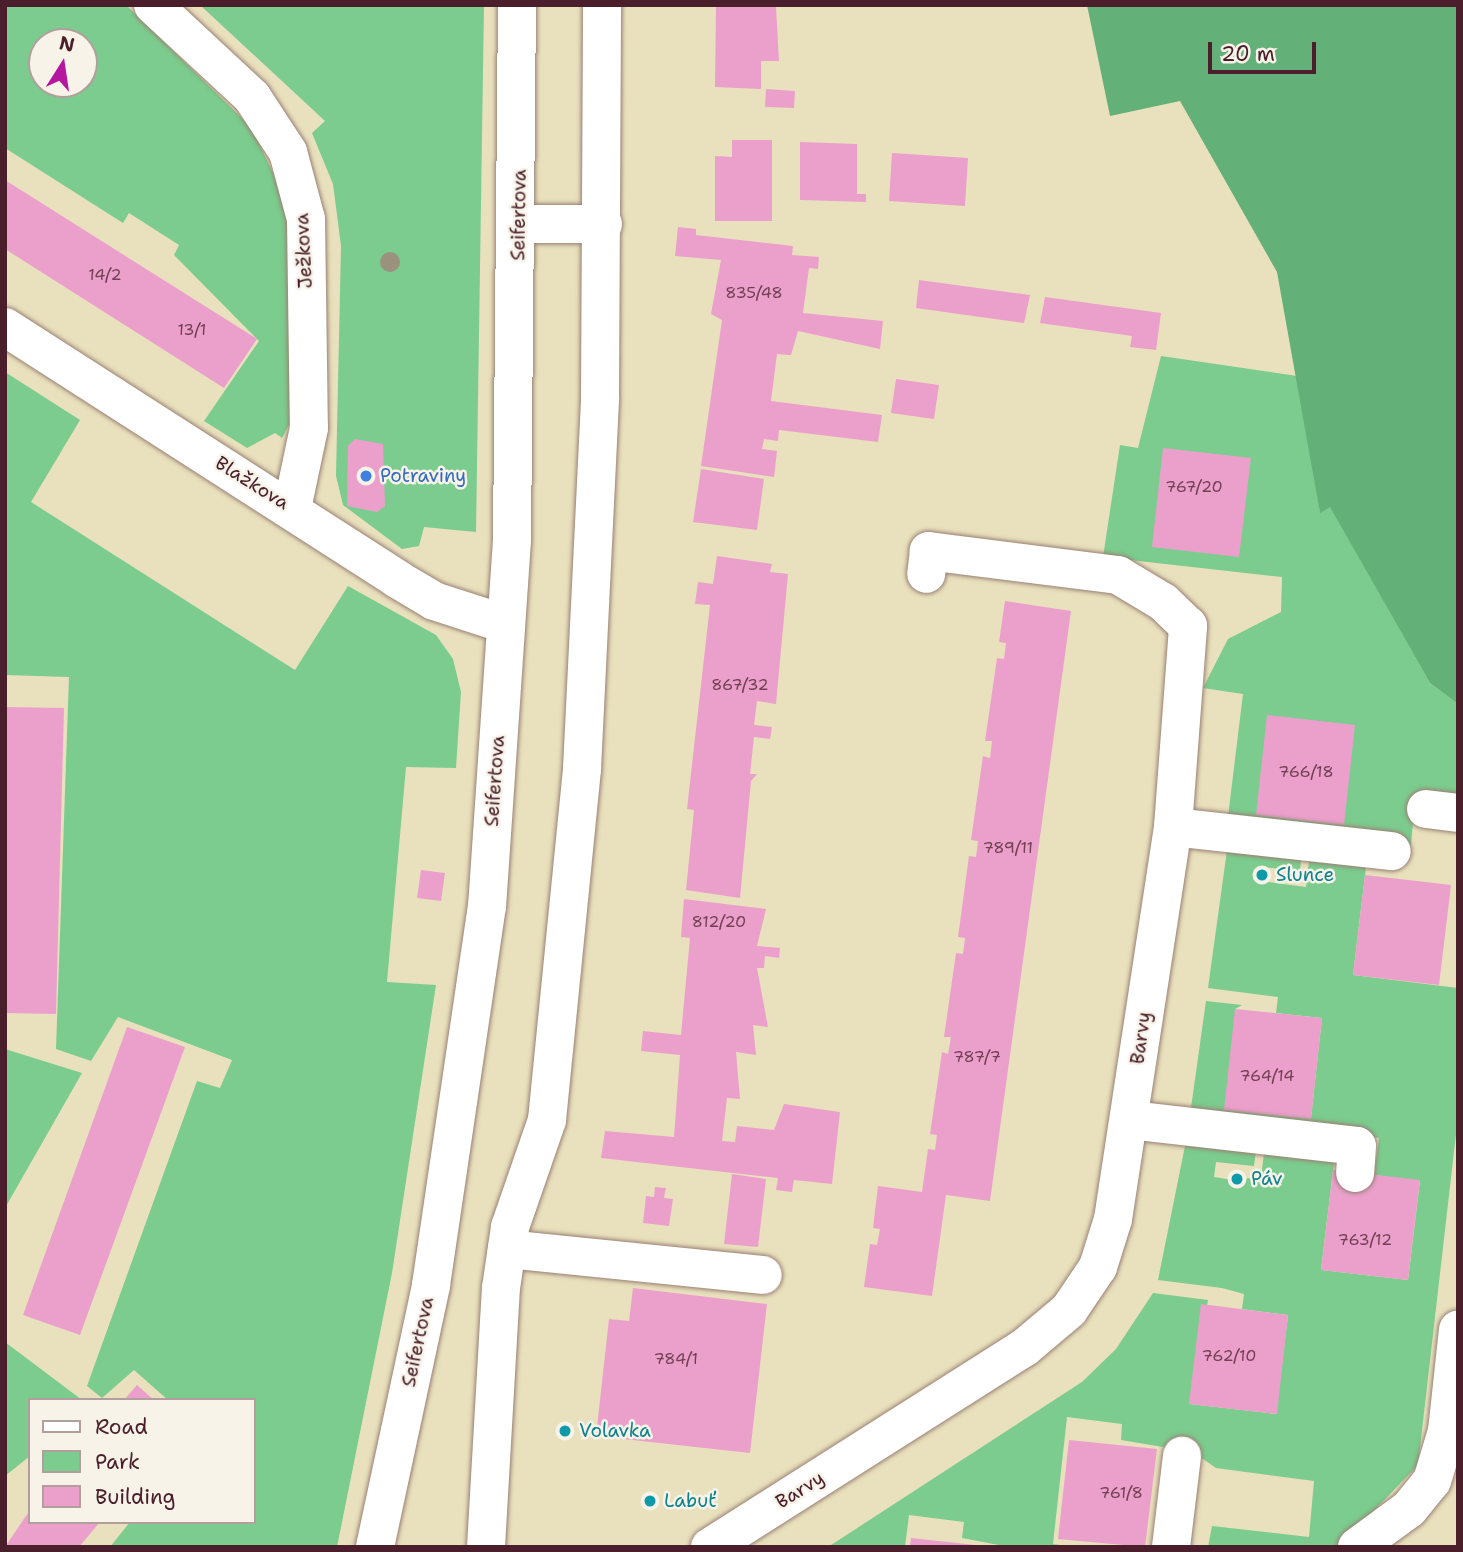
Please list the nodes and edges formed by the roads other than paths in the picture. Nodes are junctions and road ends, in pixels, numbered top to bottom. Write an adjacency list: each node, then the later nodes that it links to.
1 (153, 5): 7 (street, Ježkova)
2 (517, 5): 4 (street, Seifertova)
3 (602, 5): 5 (street)
4 (519, 224): 5 (street); 9 (street, Seifertova)
5 (603, 224): 14 (street)
6 (5, 327): 7 (street, Blažkova)
7 (292, 509): 9 (street, Blažkova)
8 (926, 574): 10 (street, Barvy)
9 (505, 624): 18 (street, Seifertova)
10 (1173, 827): 11 (street); 12 (street, Barvy)
11 (1392, 851)
12 (1130, 1120): 13 (street); 20 (street, Barvy)
13 (1355, 1173)
14 (507, 1249): 15 (street); 19 (street)
15 (763, 1275)
16 (1458, 1330): 22 (street)
17 (1182, 1456): 21 (street)
18 (375, 1547)
19 (486, 1547)
20 (710, 1547)
21 (1171, 1547)
22 (1357, 1547)

